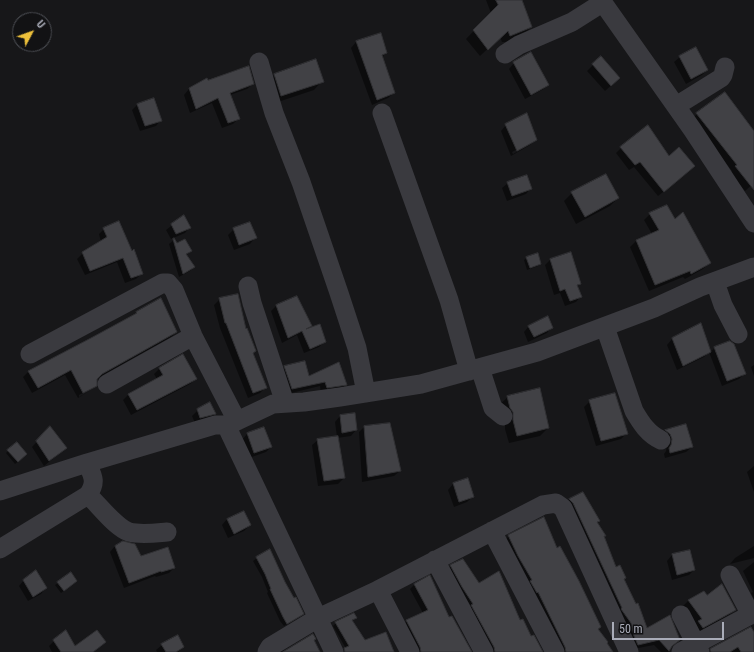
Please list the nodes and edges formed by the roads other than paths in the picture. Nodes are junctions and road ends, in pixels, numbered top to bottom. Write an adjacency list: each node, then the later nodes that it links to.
1 (602, 1): 2 (street); 5 (street)
2 (505, 54)
3 (259, 62): 17 (street)
4 (725, 67): 5 (street)
5 (676, 106): 7 (street)
6 (382, 113): 15 (street)
7 (754, 223)
8 (754, 267): 9 (street)
9 (715, 282): 11 (street); 12 (street)
10 (248, 286): 18 (street)
11 (605, 327): 15 (street); 21 (street)
12 (738, 334)
13 (193, 336): 14 (street); 16 (street); 20 (street)
14 (30, 354)
15 (474, 369): 17 (street); 19 (street)
16 (107, 384)
17 (366, 393): 18 (street)
18 (285, 403): 20 (street)
19 (504, 416)
20 (232, 423): 22 (street); 33 (street)
21 (662, 440)
22 (87, 463): 23 (street); 24 (street)
23 (0, 491)
24 (88, 495): 26 (street); 27 (street)
25 (492, 531): 28 (street); 39 (street); 40 (street)
26 (167, 532)
27 (0, 549)
28 (435, 560): 30 (street); 38 (street)
29 (730, 574): 31 (street)
30 (378, 590): 33 (street); 37 (street)
31 (753, 614): 34 (street)
32 (681, 615): 34 (street)
33 (318, 618): 35 (street); 36 (street)
34 (692, 649)
35 (267, 652)
36 (334, 652)
37 (410, 652)
38 (484, 652)
39 (555, 652)
40 (629, 652)

